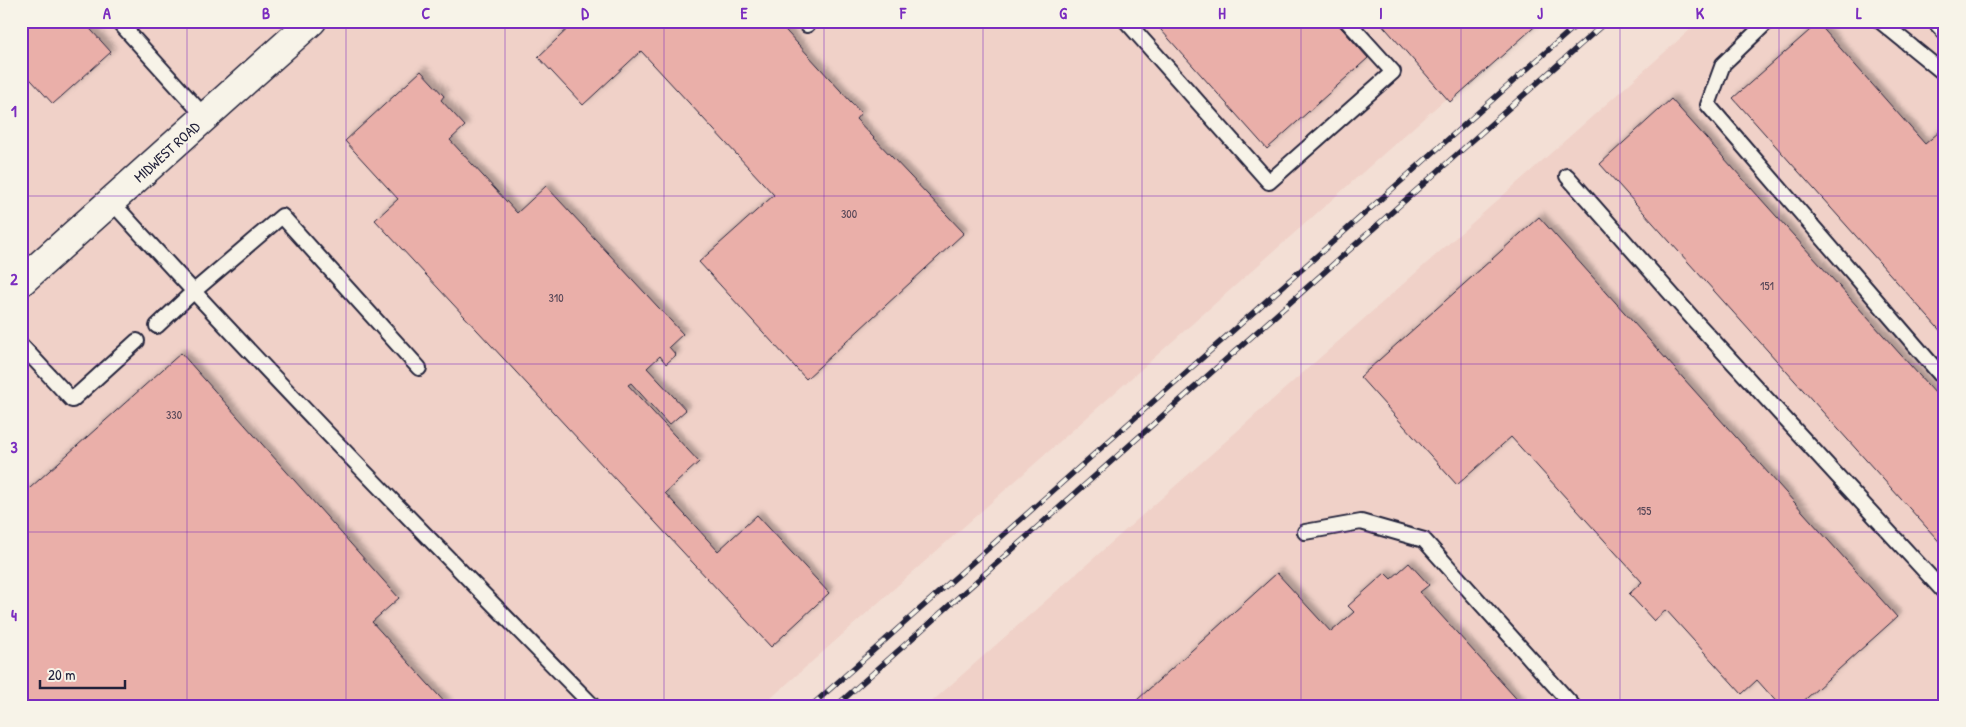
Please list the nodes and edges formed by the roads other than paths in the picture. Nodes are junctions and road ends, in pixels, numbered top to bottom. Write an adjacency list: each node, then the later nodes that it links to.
1 (118, 21): 10 (lane)
2 (312, 21): 10 (street, MIDWEST ROAD)
3 (1126, 21): 4 (lane)
4 (1347, 21)
5 (1768, 21): 19 (lane)
6 (1880, 21): 9 (lane)
7 (1934, 21): 8 (lane)
8 (1945, 34)
9 (1945, 74)
10 (205, 117): 12 (street, MIDWEST ROAD)
11 (1566, 176): 21 (lane)
12 (111, 201): 13 (street, MIDWEST ROAD); 14 (lane)
13 (21, 282)
14 (193, 292): 15 (lane); 18 (lane); 22 (lane)
15 (157, 326)
16 (137, 341): 17 (lane)
17 (21, 345)
18 (419, 368)
19 (1945, 380)
20 (1305, 532): 23 (lane)
21 (1945, 593)
22 (593, 706)
23 (1574, 706)

